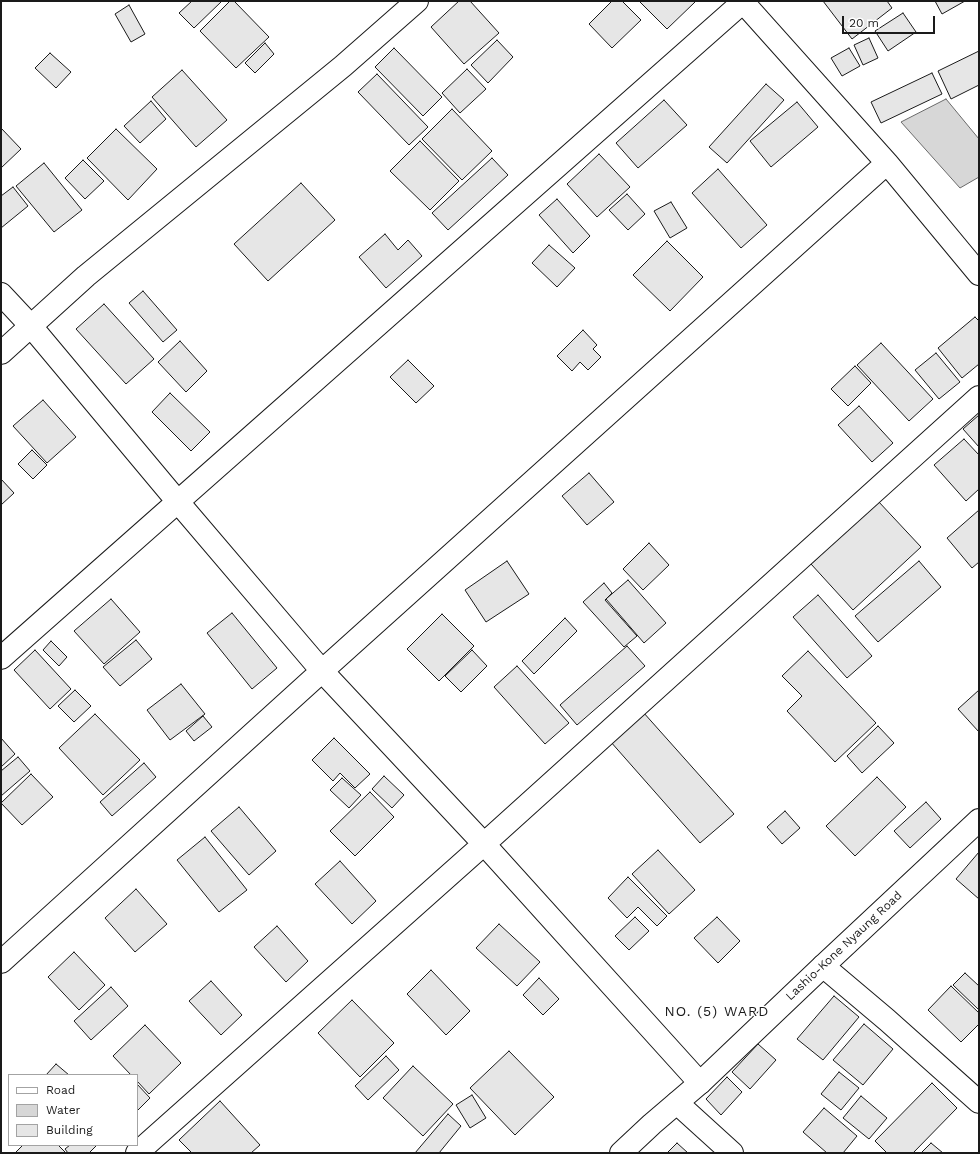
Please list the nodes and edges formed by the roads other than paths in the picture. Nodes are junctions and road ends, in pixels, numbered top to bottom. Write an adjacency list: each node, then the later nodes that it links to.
1 (417, 1): 7 (street)
2 (742, 2): 3 (street); 10 (street)
3 (888, 163): 4 (street); 12 (street)
4 (979, 274)
5 (1, 294): 7 (street)
6 (1, 308): 7 (street)
7 (30, 325): 8 (street); 10 (street)
8 (1, 352)
9 (979, 397): 14 (street)
10 (178, 502): 11 (street); 12 (street)
11 (1, 658)
12 (322, 671): 14 (street); 15 (street)
13 (979, 820): 16 (street, Lashio-Kone Nyaung Road)
14 (484, 844): 17 (street); 20 (street)
15 (1, 962)
16 (823, 966): 17 (street, Lashio-Kone Nyaung Road); 18 (street)
17 (700, 1083): 19 (street, Lashio-Kone Nyaung Road)
18 (979, 1102)
19 (677, 1103): 21 (street, Lashio-Kone Nyaung Road); 22 (street)
20 (137, 1153)
21 (621, 1153)
22 (732, 1153)

